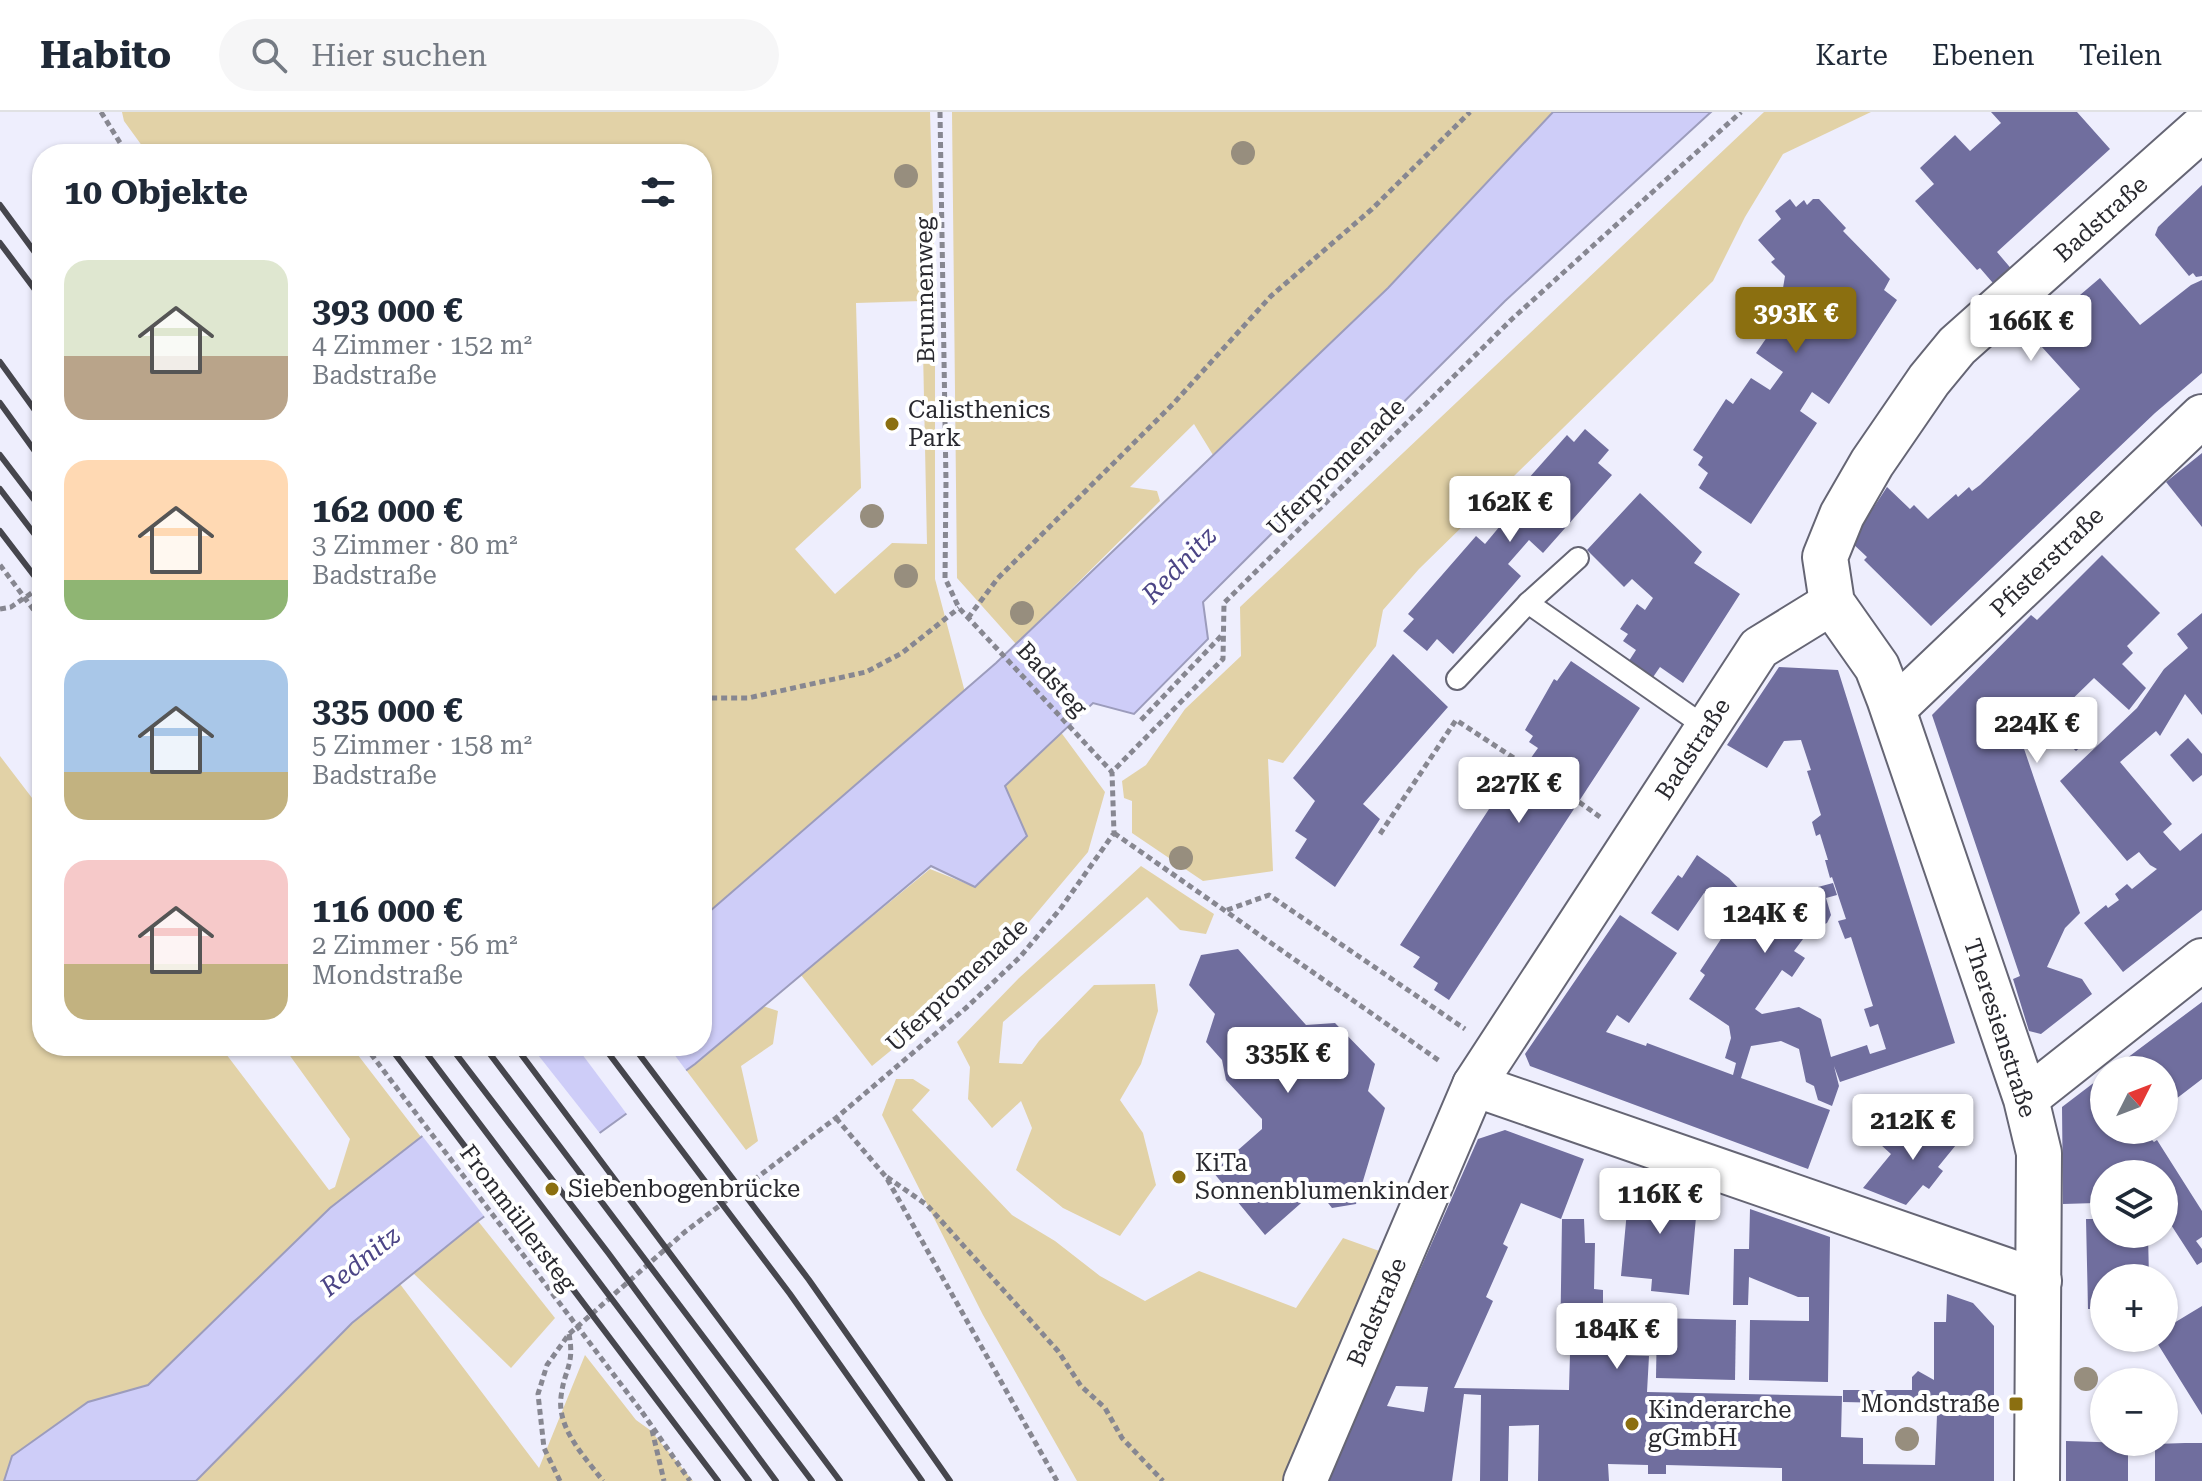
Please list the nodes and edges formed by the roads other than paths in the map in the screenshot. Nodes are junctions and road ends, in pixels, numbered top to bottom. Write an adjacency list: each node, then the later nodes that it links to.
1 (2202, 128): 5 (street, Badstraße)
2 (2202, 416): 7 (street, Pfisterstraße)
3 (1578, 558): 4 (lane)
4 (1528, 603): 6 (lane); 8 (lane)
5 (1832, 603): 7 (street, Theresienstraße); 8 (street, Badstraße)
6 (1457, 679)
7 (1893, 710): 11 (street, Theresienstraße)
8 (1707, 728): 10 (street, Badstraße)
9 (2202, 960): 11 (street)
10 (1485, 1068): 12 (street); 13 (street, Badstraße)
11 (2026, 1099): 12 (street, Theresienstraße)
12 (2040, 1281): 14 (street, Theresienstraße)
13 (1305, 1481)
14 (2037, 1481)

